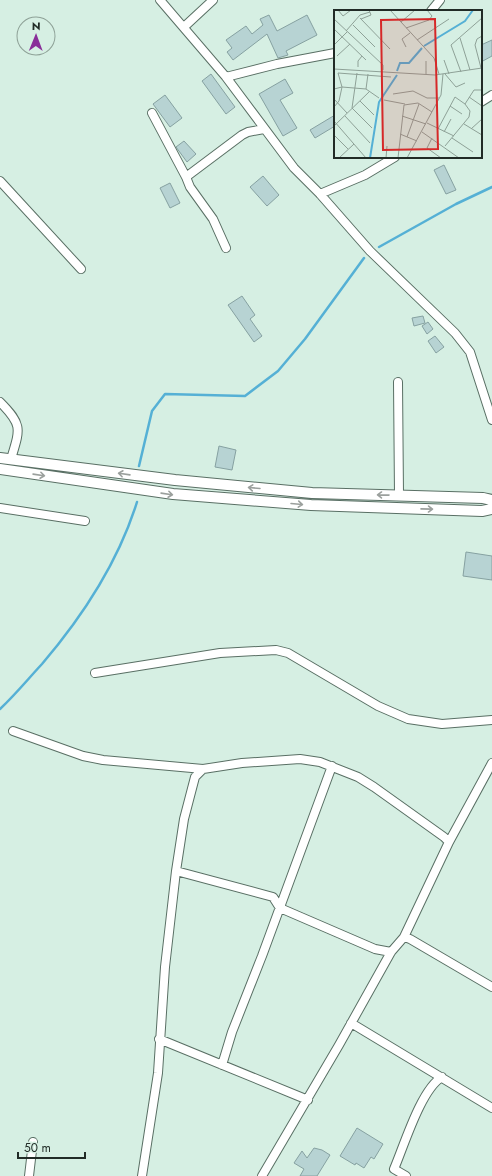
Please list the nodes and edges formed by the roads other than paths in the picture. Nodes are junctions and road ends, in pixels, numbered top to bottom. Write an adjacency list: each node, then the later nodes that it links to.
1 (160, 0): 5 (street)
2 (213, 0): 5 (street)
3 (440, 0): 4 (street)
4 (432, 10)
5 (184, 27): 7 (street)
6 (334, 53): 7 (street)
7 (226, 77): 11 (street)
8 (492, 95): 9 (street)
9 (482, 101)
10 (152, 113): 13 (street)
11 (264, 129): 13 (street); 15 (street)
12 (393, 158): 15 (street)
13 (186, 177): 16 (street)
14 (0, 181): 17 (street)
15 (320, 194): 20 (street)
16 (226, 248)
17 (81, 269)
18 (398, 382): 24 (street)
19 (0, 402): 22 (street)
20 (492, 420)
21 (0, 458): 22 (street)
22 (11, 459): 24 (street, one-way to 22)
23 (0, 469): 27 (street, one-way to 27)
24 (399, 495): 25 (street)
25 (492, 500)
26 (0, 508): 28 (street)
27 (492, 509)
28 (85, 521)
29 (95, 673): 30 (street)
30 (492, 720)
31 (13, 731): 34 (street)
32 (492, 763): 35 (street)
33 (332, 766): 34 (street); 35 (street); 37 (street)
34 (203, 769): 36 (street)
35 (449, 842): 38 (street)
36 (176, 870): 37 (street); 42 (street)
37 (280, 908): 39 (street); 43 (street)
38 (404, 937): 39 (street); 40 (street)
39 (391, 952): 41 (street)
40 (492, 987)
41 (351, 1023): 44 (street); 45 (street)
42 (159, 1039): 43 (street); 50 (street)
43 (222, 1065): 45 (street)
44 (442, 1077): 46 (street); 48 (street)
45 (308, 1100): 51 (street)
46 (492, 1108)
47 (33, 1142): 49 (street)
48 (393, 1173): 52 (street)
49 (29, 1176)
50 (142, 1176)
51 (262, 1176)
52 (406, 1176)

